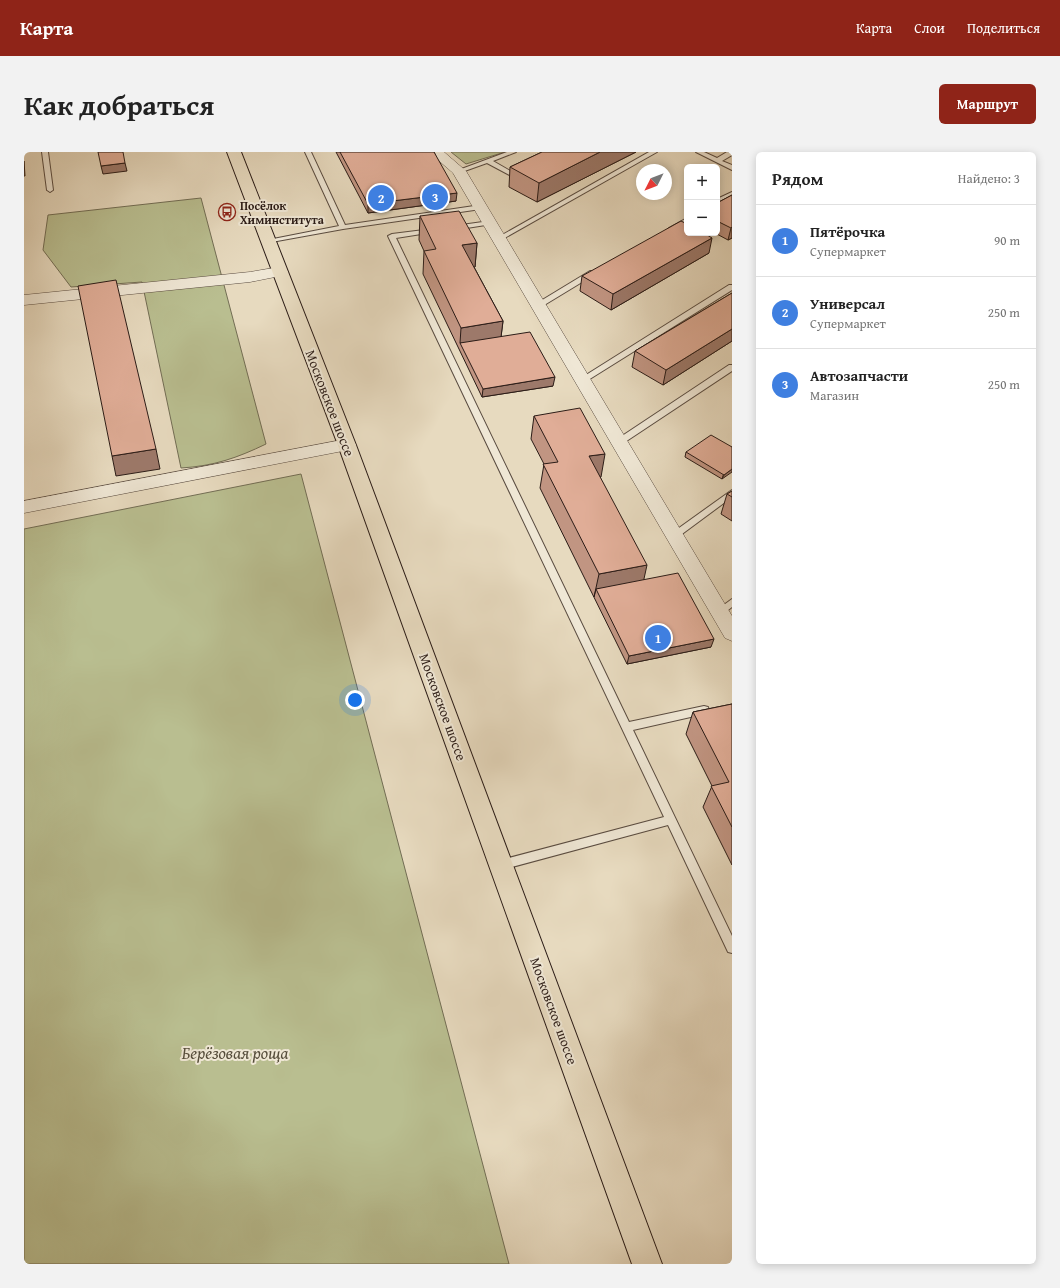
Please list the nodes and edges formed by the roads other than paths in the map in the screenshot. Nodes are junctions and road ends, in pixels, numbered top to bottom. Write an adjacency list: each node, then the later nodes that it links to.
1 (46, 152): 14 (lane)
2 (234, 152): 23 (main road, Московское шоссе)
3 (308, 152): 20 (lane)
4 (436, 152): 12 (street)
5 (513, 152): 10 (lane)
6 (654, 152): 22 (lane)
7 (699, 152): 9 (lane)
8 (732, 152): 9 (lane)
9 (717, 160): 11 (lane)
10 (487, 161): 12 (lane); 13 (lane)
11 (732, 168)
12 (460, 171): 17 (street)
13 (517, 177)
14 (50, 190)
15 (732, 194): 16 (lane)
16 (720, 200)
17 (481, 207): 19 (street); 20 (lane)
18 (684, 222): 21 (lane)
19 (490, 223): 22 (street); 39 (lane)
20 (343, 228): 23 (lane)
21 (667, 231)
22 (500, 239): 28 (street)
23 (268, 242): 25 (main road, Московское шоссе)
24 (599, 270): 28 (lane)
25 (280, 272): 27 (street); 32 (main road, Московское шоссе)
26 (732, 287): 30 (lane)
27 (24, 300)
28 (538, 305): 30 (street)
29 (732, 366): 31 (lane)
30 (582, 380): 31 (street)
31 (619, 442): 35 (street)
32 (347, 445): 34 (street); 41 (main road, Московское шоссе)
33 (732, 493): 35 (lane)
34 (24, 507)
35 (675, 535): 36 (street)
36 (726, 607): 37 (street)
37 (732, 633)
38 (717, 708): 39 (lane)
39 (626, 727): 40 (lane)
40 (670, 820): 41 (lane); 42 (lane)
41 (501, 865): 43 (main road, Московское шоссе)
42 (732, 948)
43 (647, 1264)

